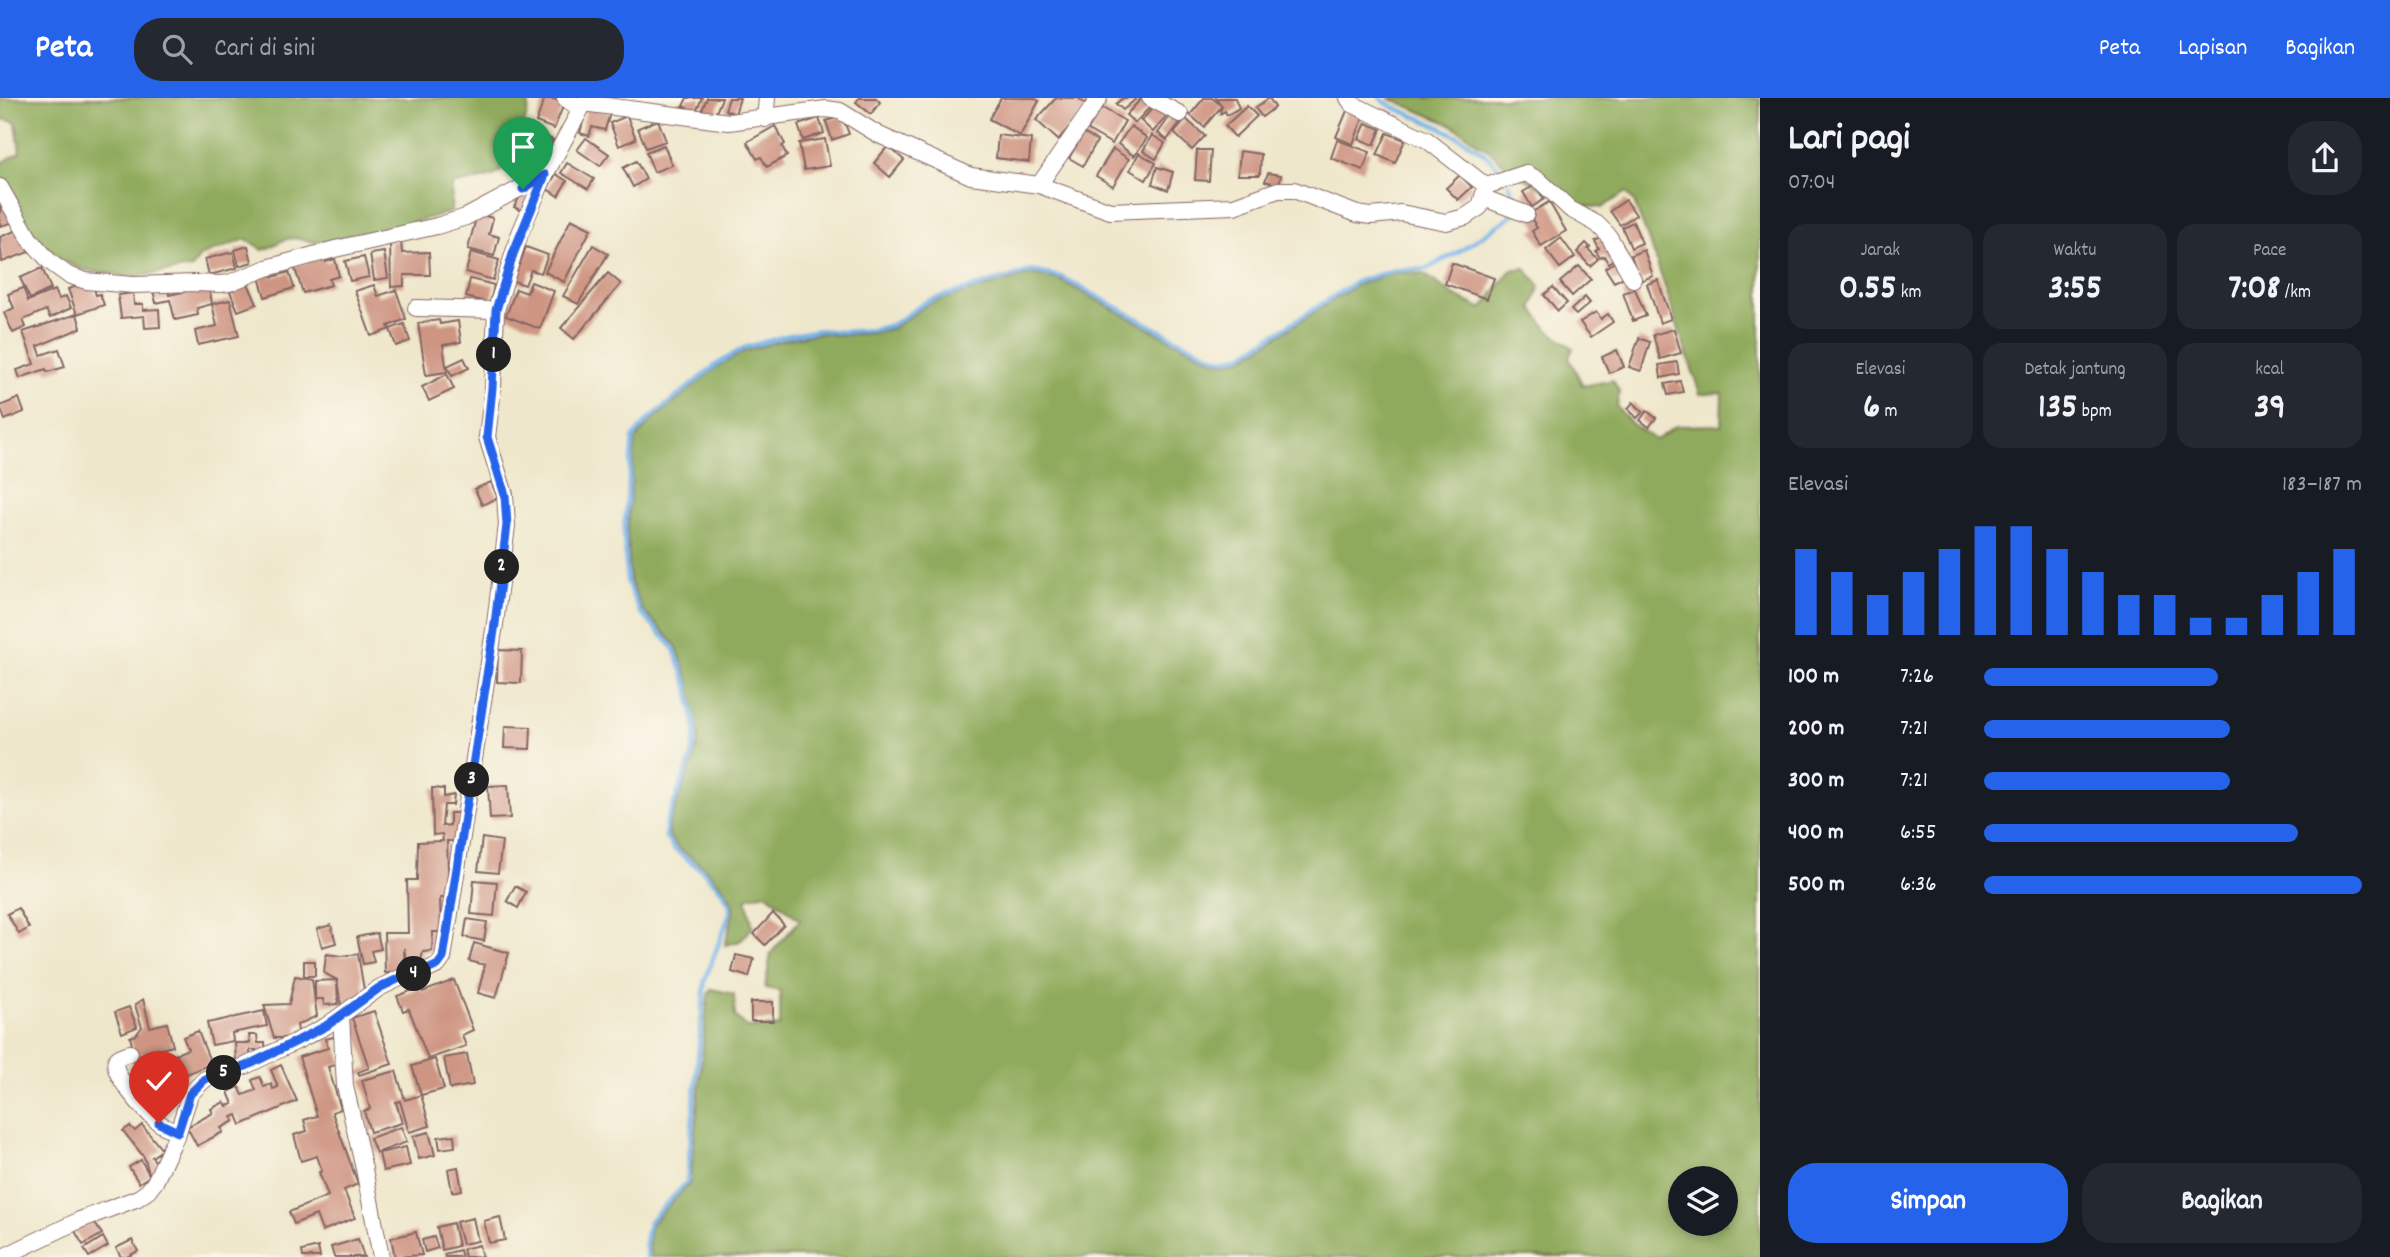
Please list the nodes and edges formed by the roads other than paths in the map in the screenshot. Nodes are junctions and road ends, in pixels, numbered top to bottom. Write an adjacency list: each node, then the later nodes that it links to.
1 (565, 98): 6 (street)
2 (767, 98): 8 (street)
3 (1099, 98): 10 (street)
4 (1150, 98): 7 (street)
5 (1348, 98): 12 (street)
6 (583, 103): 8 (street); 9 (street)
7 (1180, 114)
8 (765, 118): 10 (street)
9 (545, 175): 11 (street); 16 (street)
10 (1039, 185): 12 (street)
11 (0, 187)
12 (1490, 189): 13 (street); 14 (street)
13 (1515, 211)
14 (1633, 279)
15 (416, 308): 16 (street)
16 (496, 310): 17 (street)
17 (341, 1016): 19 (street); 21 (street)
18 (130, 1053): 19 (street)
19 (178, 1132): 20 (street)
20 (3, 1257)
21 (381, 1257)

